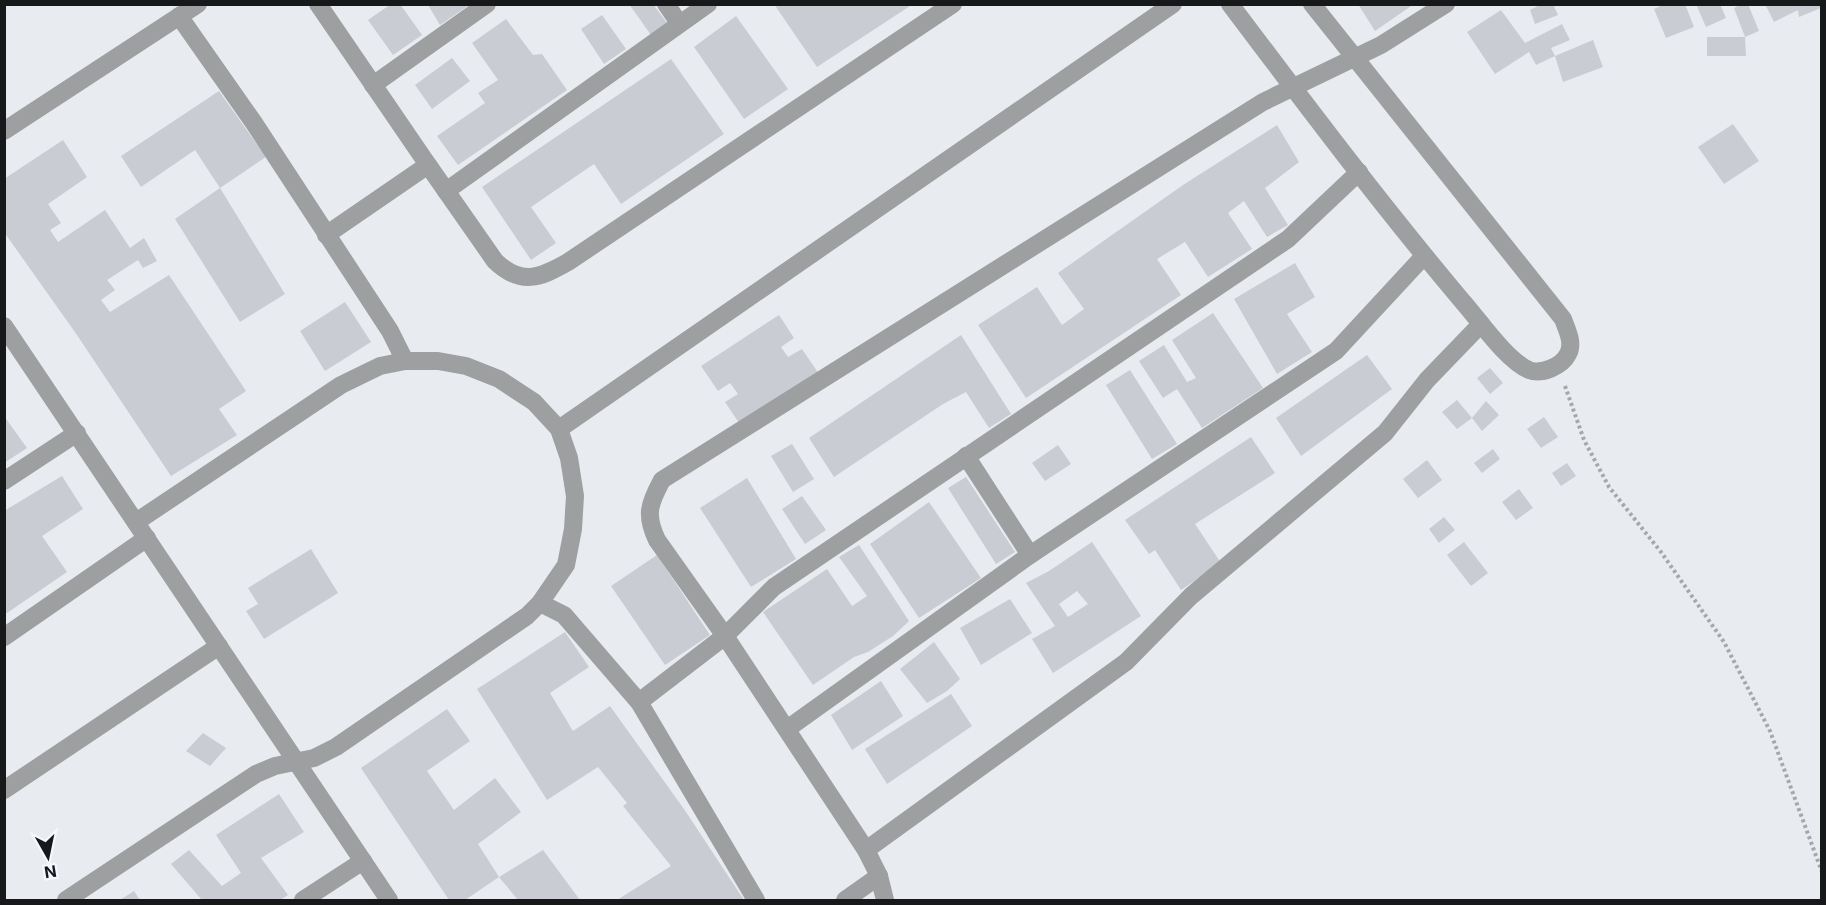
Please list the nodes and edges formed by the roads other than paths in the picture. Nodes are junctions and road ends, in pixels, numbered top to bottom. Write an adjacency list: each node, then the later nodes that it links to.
1 (198, 4): 11 (street)
2 (318, 4): 14 (street)
3 (487, 4): 14 (street)
4 (666, 4): 12 (street)
5 (708, 4): 12 (street)
6 (953, 4): 19 (street)
7 (1173, 4): 25 (street)
8 (1230, 4): 15 (street)
9 (1312, 4): 13 (street)
10 (1446, 4): 13 (street)
11 (180, 16): 16 (street); 20 (street)
12 (679, 23): 19 (street)
13 (1354, 58): 15 (street); 22 (street)
14 (373, 85): 17 (street)
15 (1293, 88): 18 (street); 33 (street)
16 (4, 131)
17 (428, 165): 19 (street); 20 (street)
18 (1359, 172): 21 (street); 27 (street)
19 (446, 191)
20 (327, 235): 24 (street)
21 (1424, 256): 22 (street); 31 (street)
22 (1481, 324): 40 (street)
23 (6, 330): 26 (street)
24 (405, 362): 25 (street); 29 (street)
25 (559, 429): 32 (street)
26 (76, 433): 28 (street); 29 (street)
27 (966, 456): 31 (street); 33 (street)
28 (4, 481)
29 (136, 522): 30 (street)
30 (147, 538): 34 (street); 35 (street)
31 (1030, 555): 37 (street)
32 (540, 603): 36 (street); 38 (street)
33 (725, 636): 36 (street); 37 (street)
34 (4, 637)
35 (219, 646): 38 (street); 39 (street)
36 (639, 702): 46 (street)
37 (787, 729): 40 (street)
38 (296, 762): 41 (street); 43 (street)
39 (4, 790)
40 (866, 850): 42 (street)
41 (363, 861): 44 (street); 45 (street)
42 (879, 876): 47 (street); 48 (street)
43 (66, 900)
44 (303, 900)
45 (389, 900)
46 (756, 900)
47 (845, 900)
48 (885, 900)

